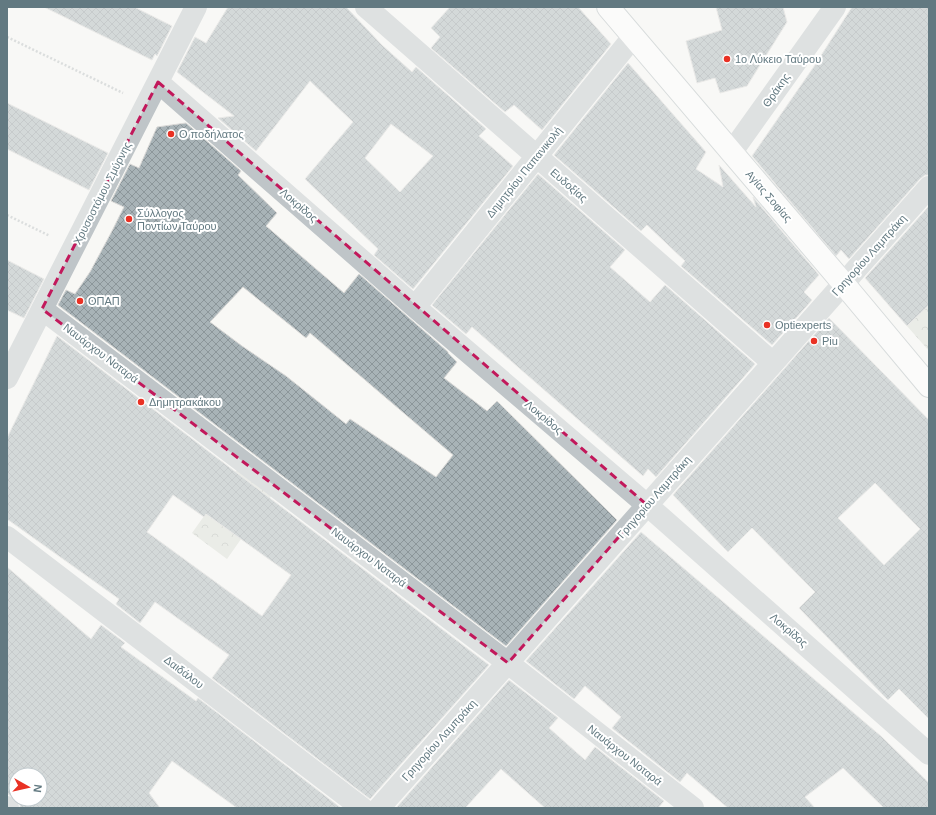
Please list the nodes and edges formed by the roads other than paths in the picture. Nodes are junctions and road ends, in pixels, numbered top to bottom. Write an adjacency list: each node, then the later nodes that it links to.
1 (196, 7): 6 (street, Χρυσοστόμου Σμύρνης)
2 (366, 7): 8 (street, Ευδοξίας)
3 (608, 7): 5 (street, Αγίας Σοφίας)
4 (834, 7): 7 (street, Θράκης)
5 (633, 38): 7 (street, Αγίας Σοφίας); 8 (street, Δημητρίου Παπανικολή)
6 (158, 82): 11 (street, Λοκρίδος); 12 (street, Χρυσοστόμου Σμύρνης)
7 (731, 153): 10 (street, Αγίας Σοφίας)
8 (536, 157): 11 (street, Δημητρίου Παπανικολή); 13 (street, Ευδοξίας)
9 (929, 187): 10 (street, Γρηγορίου Λαμπράκη)
10 (843, 283): 13 (street, Γρηγορίου Λαμπράκη); 15 (street, Αγίας Σοφίας)
11 (416, 307): 16 (street, Λοκρίδος)
12 (42, 309): 14 (street, Χρυσοστόμου Σμύρνης); 18 (street, Ναυάρχου Νοταρά)
13 (773, 363): 16 (street, Γρηγορίου Λαμπράκη)
14 (10, 365)
15 (929, 386)
16 (647, 505): 18 (street, Γρηγορίου Λαμπράκη); 19 (street, Λοκρίδος)
17 (7, 537): 20 (street, Δαιδάλου)
18 (508, 662): 21 (street, Γρηγορίου Λαμπράκη); 22 (street, Ναυάρχου Νοταρά)
19 (929, 754)
20 (362, 808)
21 (379, 808)
22 (693, 808)

